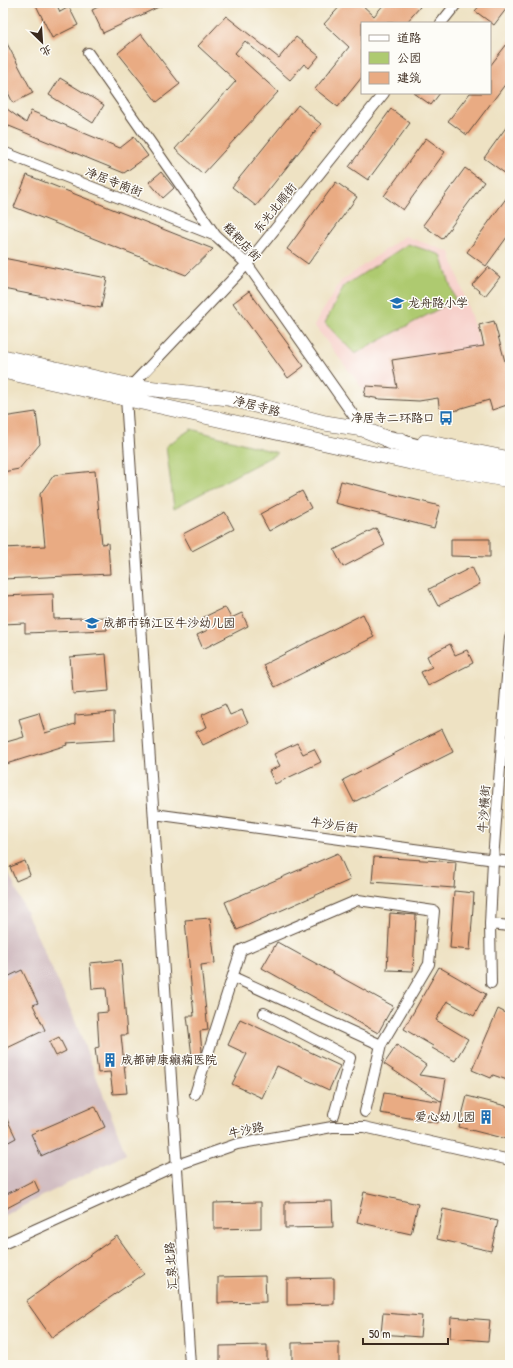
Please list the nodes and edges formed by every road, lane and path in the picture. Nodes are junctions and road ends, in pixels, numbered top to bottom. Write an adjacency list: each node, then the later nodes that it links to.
1 (457, 3): 2 (street)
2 (442, 22)
3 (88, 53): 6 (street, 糍粑店街)
4 (383, 94): 7 (street, 东光北顺街)
5 (3, 152): 6 (street, 净居寺南街)
6 (216, 236): 7 (street, 糍粑店街)
7 (247, 264): 10 (street, 东光北顺街); 11 (street, 糍粑店街)
8 (3, 357): 10 (main road, 净居寺路)
9 (3, 371): 10 (main road, 净居寺路)
10 (128, 392): 11 (main road, 净居寺路); 15 (main road, 净居寺路); 17 (street, 汇泉北路)
11 (363, 429): 12 (main road, 净居寺路)
12 (390, 440): 13 (main road, 净居寺路); 14 (highway)
13 (510, 459)
14 (510, 471)
15 (510, 480)
16 (510, 637): 18 (street, 牛沙横街)
17 (154, 814): 18 (street, 牛沙后街); 30 (street, 汇泉北路)
18 (493, 860): 19 (street, 牛沙后街); 20 (street, 牛沙横街)
19 (510, 862)
20 (490, 924): 21 (street); 23 (street, 牛沙横街)
21 (510, 926)
22 (233, 977): 25 (street); 25 (street); 26 (street)
23 (491, 983)
24 (264, 1013): 28 (street)
25 (381, 1045): 27 (street)
26 (195, 1094)
27 (365, 1112)
28 (334, 1114)
29 (510, 1160): 30 (street, 牛沙路)
30 (177, 1165): 31 (street, 牛沙路); 32 (street, 汇泉北路)
31 (3, 1244)
32 (190, 1365)

